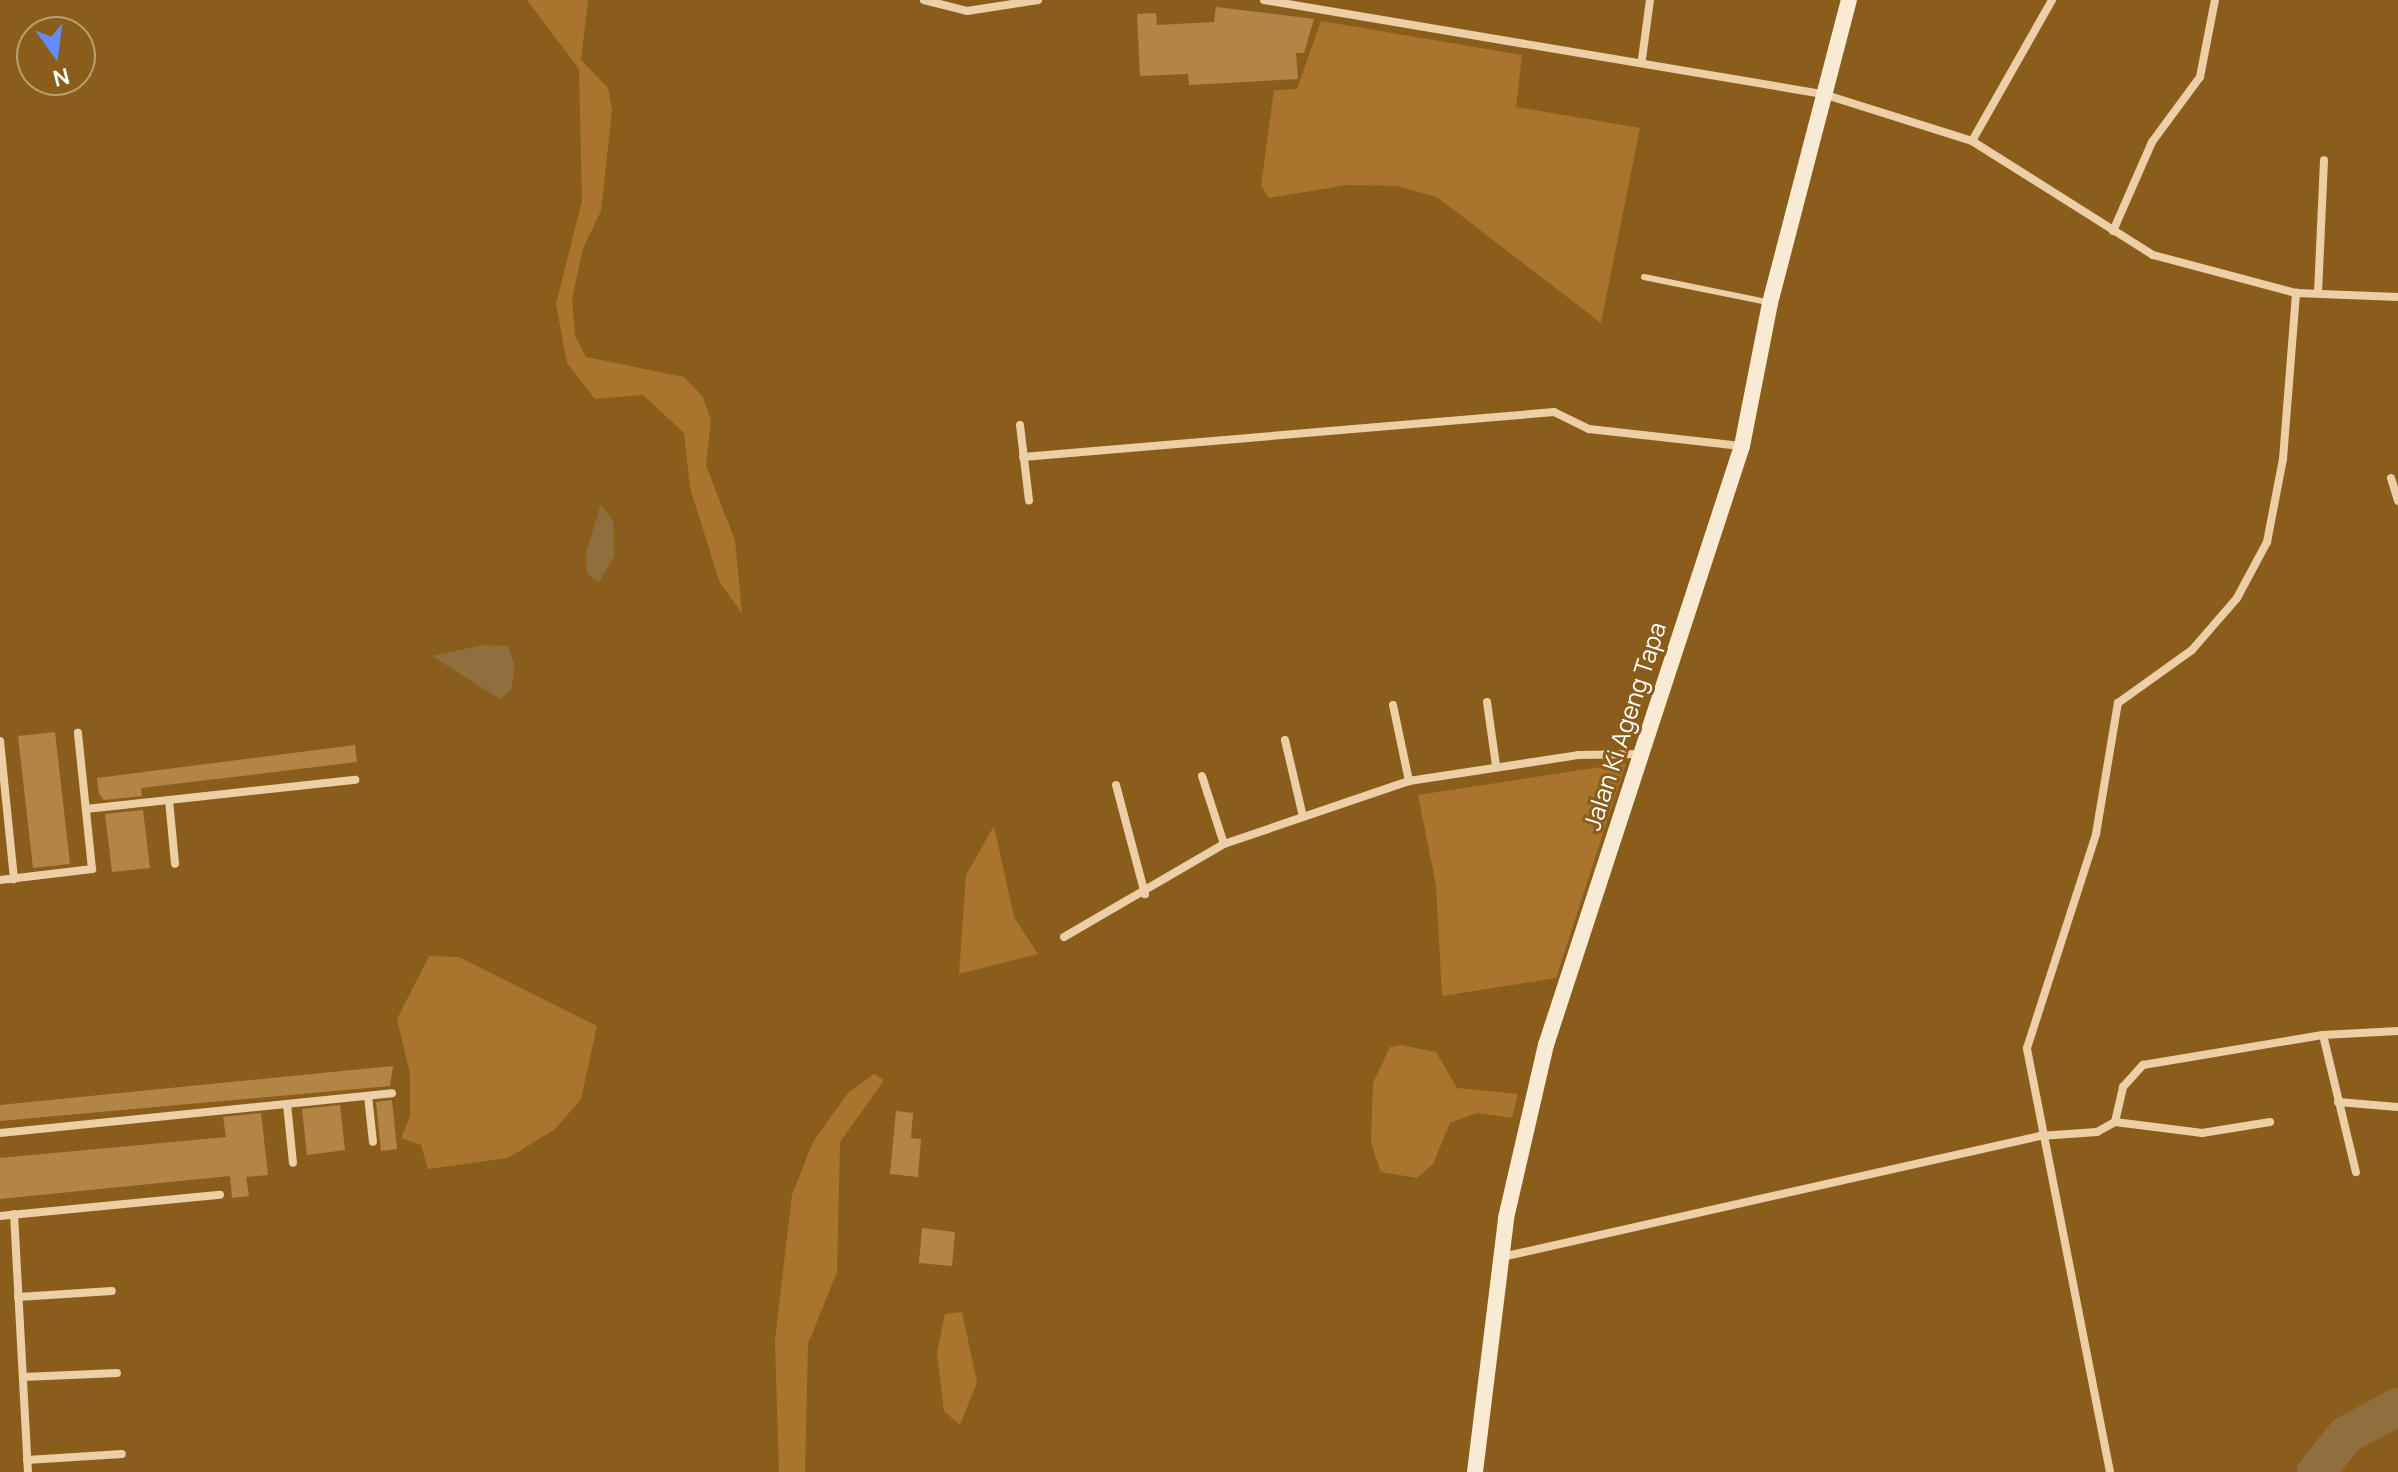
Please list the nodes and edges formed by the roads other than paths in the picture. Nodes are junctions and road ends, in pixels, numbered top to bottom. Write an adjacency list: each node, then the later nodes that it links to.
1 (924, 0): 2 (street)
2 (1038, 0)
3 (1264, 0): 8 (street)
4 (1650, 0): 8 (street)
5 (1849, 0): 9 (street, Jalan Ki Ageng Tapa)
6 (2052, 0): 10 (street)
7 (2215, 0): 12 (street)
8 (1642, 59): 9 (street)
9 (1823, 94): 10 (street); 17 (street, Jalan Ki Ageng Tapa)
10 (1972, 141): 12 (street)
11 (2324, 160): 15 (street)
12 (2113, 231): 14 (street)
13 (1644, 277): 17 (lane)
14 (2296, 293): 15 (street); 54 (street)
15 (2318, 293): 16 (street)
16 (2398, 297)
17 (1770, 303): 19 (street, Jalan Ki Ageng Tapa)
18 (1020, 425): 20 (street)
19 (1742, 446): 20 (street); 29 (street, Jalan Ki Ageng Tapa)
20 (1023, 457): 22 (street)
21 (2391, 478): 23 (street)
22 (1029, 500)
23 (2398, 501)
24 (1487, 702): 30 (street)
25 (1393, 705): 33 (street)
26 (78, 733): 36 (street)
27 (1285, 740): 37 (street)
28 (0, 741): 40 (street)
29 (1640, 754): 30 (street); 61 (street, Jalan Ki Ageng Tapa)
30 (1496, 765): 33 (street)
31 (1202, 776): 38 (street)
32 (355, 780): 35 (street)
33 (1409, 781): 37 (street)
34 (1116, 785): 42 (street)
35 (169, 800): 36 (street); 39 (street)
36 (86, 809): 40 (street)
37 (1303, 817): 38 (street)
38 (1224, 844): 42 (street)
39 (175, 864)
40 (14, 879): 41 (street)
41 (0, 880)
42 (1145, 894): 43 (street)
43 (1064, 937)
44 (2398, 1031): 45 (street)
45 (2323, 1035): 48 (street); 51 (street)
46 (392, 1093): 47 (street)
47 (368, 1096): 49 (street); 55 (street)
48 (2338, 1102): 50 (street); 57 (street)
49 (287, 1104): 53 (street); 56 (street)
50 (2398, 1107)
51 (2115, 1122): 52 (street); 54 (street)
52 (2270, 1122)
53 (0, 1133)
54 (2040, 1136): 61 (street); 70 (street)
55 (373, 1142)
56 (293, 1163)
57 (2356, 1172)
58 (220, 1195): 59 (street)
59 (14, 1214): 60 (street); 63 (street)
60 (0, 1216)
61 (1501, 1257): 69 (street, Jalan Ki Ageng Tapa)
62 (112, 1291): 63 (street)
63 (18, 1297): 65 (street)
64 (117, 1373): 65 (street)
65 (23, 1377): 67 (street)
66 (122, 1454): 67 (street)
67 (27, 1460): 68 (street)
68 (28, 1472)
69 (1475, 1472)
70 (2110, 1472)

